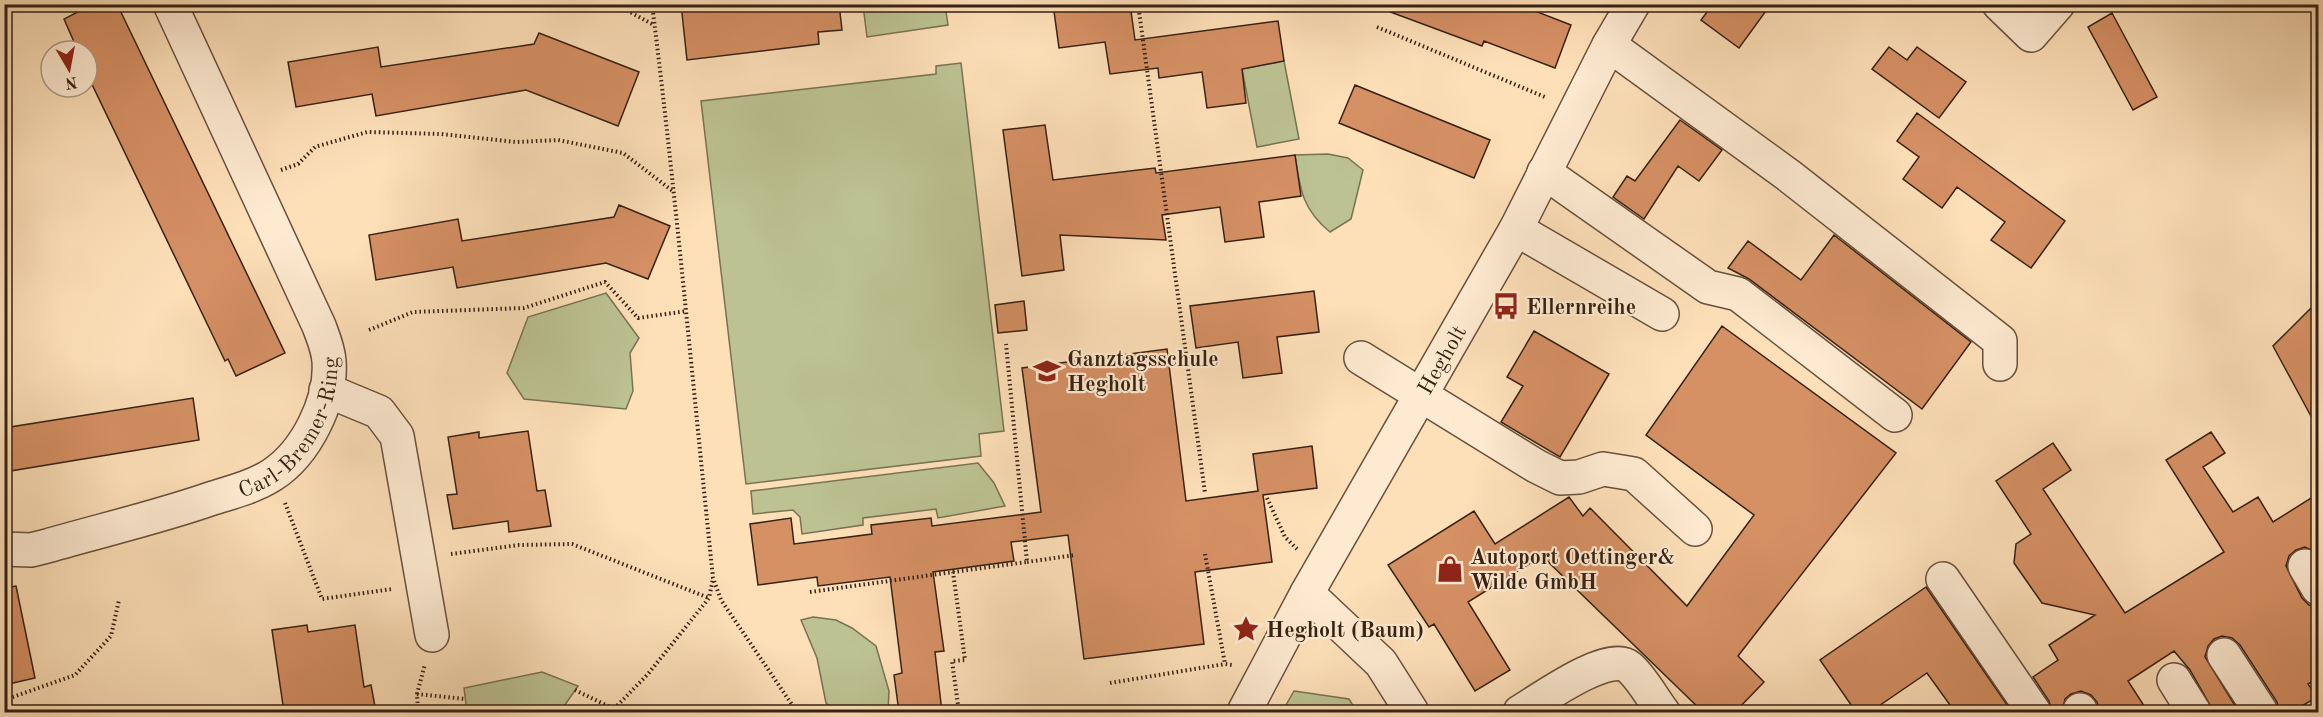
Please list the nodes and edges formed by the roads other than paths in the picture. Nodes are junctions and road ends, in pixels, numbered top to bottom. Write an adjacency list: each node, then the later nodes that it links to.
1 (170, 4): 11 (street, Carl-Bremer-Ring)
2 (1633, 4): 5 (street, Hegholt)
3 (1999, 4): 4 (street)
4 (2058, 4)
5 (1609, 45): 6 (street, Hegholt); 10 (street)
6 (1544, 172): 7 (street, Hegholt); 13 (street)
7 (1516, 229): 8 (street); 12 (street, Hegholt)
8 (1662, 314)
9 (1361, 358): 12 (street)
10 (2000, 364)
11 (326, 390): 15 (street, Carl-Bremer-Ring); 18 (street)
12 (1421, 397): 14 (street); 17 (street, Hegholt)
13 (1894, 414)
14 (1695, 529)
15 (4, 549)
16 (1943, 579): 25 (street)
17 (1307, 593): 21 (street, Hegholt); 22 (street)
18 (432, 635)
19 (2224, 655): 27 (street)
20 (2174, 680): 26 (street)
21 (1244, 712)
22 (1412, 712)
23 (1520, 712): 24 (street)
24 (1663, 712)
25 (2034, 712)
26 (2194, 712)
27 (2261, 712)

